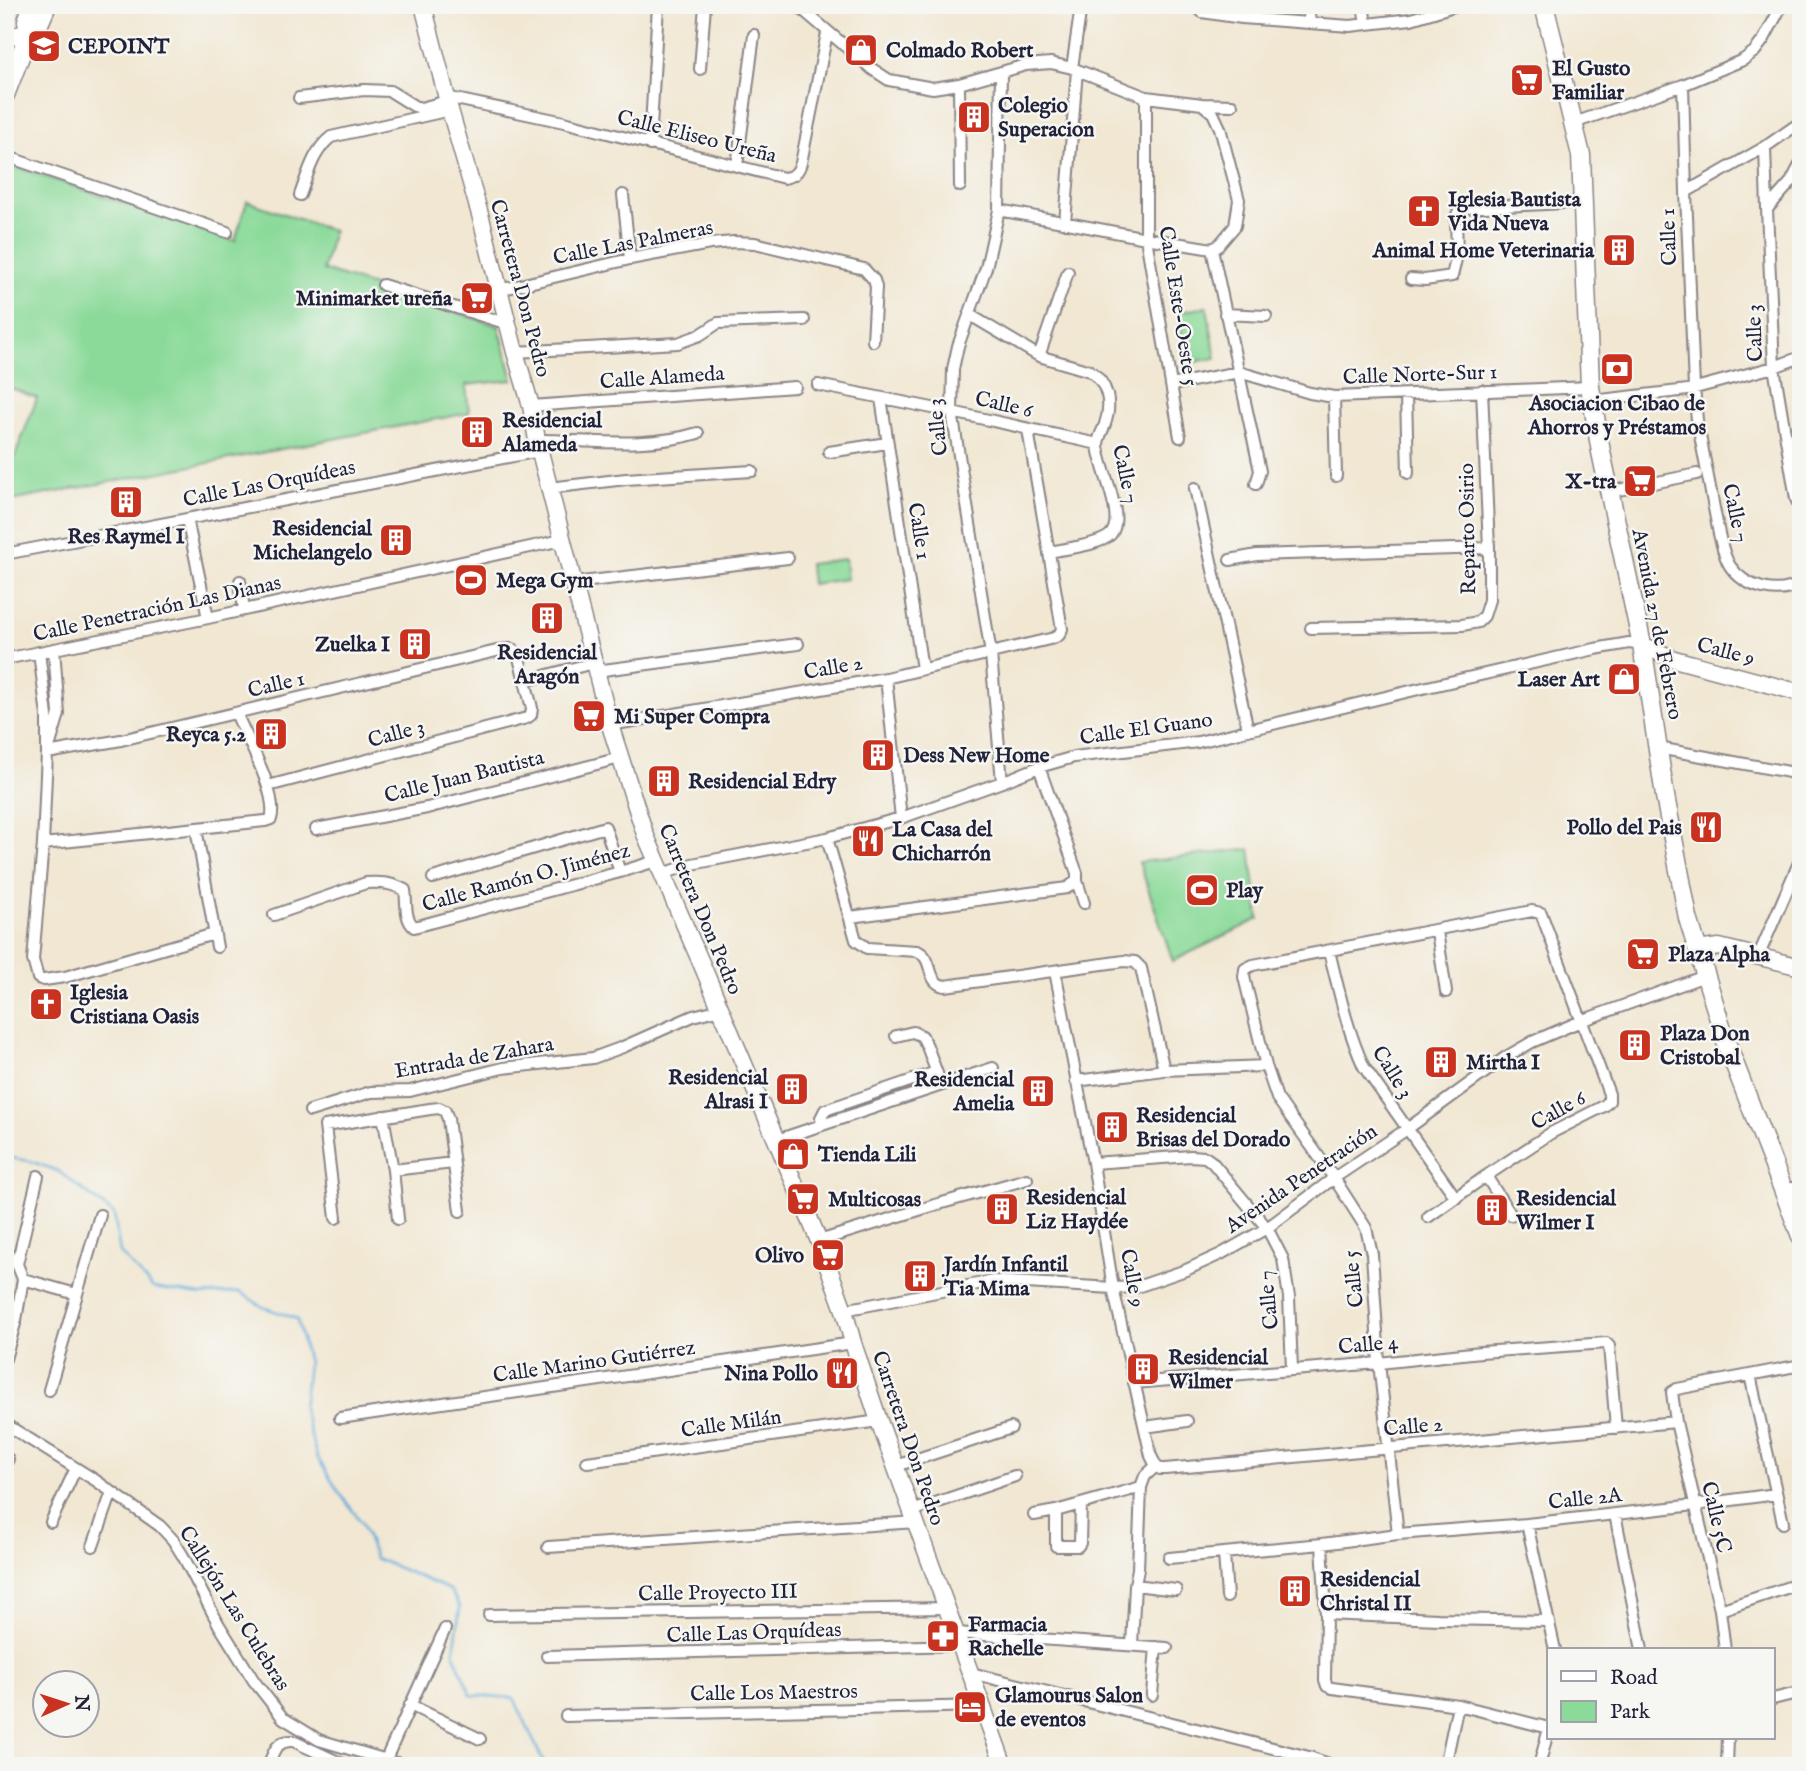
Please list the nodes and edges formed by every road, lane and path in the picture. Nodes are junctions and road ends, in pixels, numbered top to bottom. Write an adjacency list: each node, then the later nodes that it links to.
1 (33, 5): 16 (main road)
2 (47, 5): 16 (main road)
3 (423, 5): 28 (street, Carretera Don Pedro)
4 (658, 5): 33 (street)
5 (705, 5): 20 (street)
6 (797, 5): 17 (street)
7 (1308, 5): 14 (street)
8 (1363, 5): 15 (street)
9 (1457, 5): 15 (street)
10 (1544, 5): 32 (main road, Avenida 27 de Febrero)
11 (1782, 5): 24 (street)
12 (1199, 9): 14 (street)
13 (1080, 13): 21 (street)
14 (1310, 23): 15 (street)
15 (1366, 24)
16 (29, 33): 19 (street); 25 (main road)
17 (827, 33): 23 (street); 37 (street, Calle Eliseo Ureña)
18 (754, 35): 37 (street)
19 (5, 37)
20 (700, 69)
21 (1074, 69): 22 (street); 26 (street); 45 (street)
22 (1001, 72): 23 (street); 44 (street, Calle 3)
23 (959, 84): 38 (street)
24 (1683, 85): 32 (street); 39 (street, Calle 1)
25 (5, 95)
26 (1146, 97): 29 (street); 47 (street, Calle Este-Oeste 5)
27 (299, 98): 28 (street)
28 (448, 103): 33 (street, Calle Eliseo Ureña); 40 (street); 53 (street, Carretera Don Pedro)
29 (1202, 104): 30 (street); 48 (street)
30 (1232, 105)
31 (1801, 122): 34 (street)
32 (1574, 123): 42 (main road, Avenida 27 de Febrero)
33 (650, 145): 37 (street, Calle Eliseo Ureña)
34 (1765, 147): 39 (street); 43 (street, Calle 3)
35 (5, 156): 46 (street)
36 (1801, 163): 43 (street)
37 (737, 166)
38 (960, 186)
39 (1686, 192): 68 (street, Calle 1)
40 (300, 194)
41 (623, 195): 49 (street)
42 (1584, 202): 51 (street); 70 (main road, Avenida 27 de Febrero)
43 (1768, 209): 63 (street, Calle 3)
44 (999, 210): 45 (street); 55 (street, Calle 3)
45 (1065, 223): 47 (street)
46 (227, 232)
47 (1146, 239): 48 (street); 66 (street, Calle Este-Oeste 5)
48 (1212, 249): 54 (street)
49 (630, 258): 53 (street, Calle Las Palmeras); 59 (street, Calle Las Palmeras)
50 (1068, 272): 61 (street)
51 (1411, 279)
52 (383, 285): 58 (street)
53 (499, 290): 58 (street, Carretera Don Pedro)
54 (1225, 314): 56 (street); 64 (street)
55 (970, 315): 61 (street, Calle 7); 75 (street, Calle 3)
56 (1266, 316)
57 (804, 320): 60 (street)
58 (508, 324): 60 (street, Carretera Don Pedro)
59 (873, 341)
60 (515, 352): 74 (street, Carretera Don Pedro)
61 (1039, 356): 80 (street, Calle 7)
62 (1801, 357): 63 (street, Calle Norte-Sur 1)
63 (1774, 367): 68 (street, Calle Norte-Sur 1); 91 (street, Calle 3)
64 (1239, 372): 66 (street, Calle Norte-Sur 1); 72 (street, Calle Norte-Sur 1); 87 (street)
65 (818, 385): 73 (street, Calle 6)
66 (1171, 385): 78 (street, Calle Este-Oeste 5)
67 (795, 387): 74 (street, Calle Alameda)
68 (1694, 388): 70 (street, Calle Norte-Sur 1); 101 (street, Calle 7)
69 (1482, 390): 70 (street, Calle Norte-Sur 1); 71 (street, Calle Norte-Sur 1); 94 (street, Reparto Osirio)
70 (1591, 394): 90 (main road, Avenida 27 de Febrero)
71 (1406, 395): 72 (street, Calle Norte-Sur 1); 84 (street)
72 (1334, 397): 86 (street)
73 (881, 398): 75 (street, Calle 6); 79 (street, Calle 1)
74 (531, 406): 81 (street, Carretera Don Pedro)
75 (952, 412): 76 (street, Calle 6); 109 (street, Calle 3)
76 (1028, 430): 80 (street, Calle 6); 95 (street)
77 (698, 433): 81 (street, Calle Las Orquídeas)
78 (1180, 437)
79 (887, 443): 82 (street); 112 (street, Calle 1)
80 (1098, 444): 95 (street, Calle 7)
81 (539, 445): 88 (street, Carretera Don Pedro); 92 (street, Calle Las Orquídeas)
82 (829, 453)
83 (752, 471): 88 (street)
84 (1408, 474)
85 (1697, 474): 90 (street)
86 (1336, 476)
87 (1256, 484)
88 (549, 488): 93 (street, Carretera Don Pedro)
89 (1195, 488): 118 (street)
90 (1609, 492): 106 (main road, Avenida 27 de Febrero)
91 (1801, 509)
92 (187, 519): 96 (street, Calle Las Orquídeas); 103 (street)
93 (562, 540): 100 (street, Carretera Don Pedro); 102 (street, Calle Penetración Las Dianas)
94 (1489, 548): 98 (street); 104 (street, Reparto Osirio)
95 (1049, 552): 109 (street, Calle 2)
96 (5, 554)
97 (788, 558): 100 (street)
98 (1230, 559)
99 (240, 581): 102 (street)
100 (573, 583): 111 (street, Carretera Don Pedro)
101 (1801, 583)
102 (244, 610): 103 (street, Calle Penetración Las Dianas)
103 (208, 618): 107 (street, Calle Penetración Las Dianas)
104 (1311, 628)
105 (798, 644): 111 (street)
106 (1642, 645): 115 (street, Calle 9); 118 (street, Calle El Guano); 119 (main road, Avenida 27 de Febrero)
107 (54, 649): 108 (street, Calle Penetración Las Dianas); 120 (street)
108 (39, 652): 110 (street, Calle Penetración Las Dianas); 120 (street)
109 (991, 654): 112 (street, Calle 2); 124 (street, Calle 3)
110 (5, 659)
111 (595, 667): 114 (street); 117 (street, Carretera Don Pedro)
112 (922, 669): 113 (street, Calle 2)
113 (886, 678): 117 (street, Calle 2); 126 (street)
114 (525, 681): 116 (street, Calle 1); 125 (street, Calle 3)
115 (1801, 693)
116 (236, 713): 120 (street, Calle 1); 125 (street)
117 (610, 724): 121 (street, Carretera Don Pedro)
118 (1248, 730): 122 (street, Calle El Guano)
119 (1658, 748): 123 (street); 142 (main road, Avenida 27 de Febrero)
120 (47, 753): 130 (street)
121 (620, 758): 128 (street, Calle Juan Bautista); 132 (street, Carretera Don Pedro)
122 (1039, 767): 124 (street, Calle El Guano); 135 (street)
123 (1800, 774)
124 (1002, 782): 126 (street, Calle El Guano)
125 (268, 786): 127 (street)
126 (901, 818): 129 (street, Calle El Guano)
127 (196, 828): 130 (street); 140 (street)
128 (316, 828)
129 (827, 838): 132 (street, Calle El Guano); 138 (street)
130 (43, 844): 140 (street)
131 (1801, 858): 144 (street)
132 (659, 867): 133 (street, Calle Ramón O. Jiménez); 149 (street, Carretera Don Pedro)
133 (620, 873): 134 (street); 137 (street, Calle Ramón O. Jiménez)
134 (433, 878)
135 (1077, 881): 136 (street); 138 (street)
136 (1084, 903)
137 (274, 915)
138 (850, 917): 146 (street)
139 (1437, 931): 143 (street); 148 (street); 150 (street, Calle 6)
140 (215, 934): 141 (street)
141 (217, 947)
142 (1697, 950): 144 (street); 147 (main road, Avenida 27 de Febrero)
143 (1329, 951): 152 (street, Calle 5); 165 (street, Calle 3)
144 (1758, 957): 145 (street)
145 (1801, 967)
146 (1055, 971): 154 (street); 156 (street, Calle 9)
147 (1705, 976): 150 (street, Avenida Penetración); 174 (main road, Avenida 27 de Febrero)
148 (1446, 992)
149 (721, 1009): 158 (street, Entrada de Zahara); 166 (street, Carretera Don Pedro)
150 (1581, 1021): 165 (street, Avenida Penetración); 171 (street, Calle 6)
151 (896, 1036): 155 (street)
152 (1266, 1066): 154 (street); 172 (street, Calle 5)
153 (993, 1068): 157 (street)
154 (1164, 1070): 156 (street)
155 (936, 1072): 157 (street); 163 (street)
156 (1076, 1081): 168 (street, Calle 9)
157 (941, 1084): 163 (street)
158 (427, 1087): 159 (street, Entrada de Zahara); 160 (street)
159 (410, 1091): 161 (street); 164 (street, Entrada de Zahara)
160 (430, 1109): 161 (street); 167 (street)
161 (413, 1111): 162 (street)
162 (383, 1116): 164 (street); 169 (street)
163 (822, 1125): 166 (street)
164 (325, 1126): 180 (street)
165 (1406, 1129): 172 (street, Avenida Penetración); 175 (street, Calle 3)
166 (777, 1140): 184 (street, Carretera Don Pedro)
167 (453, 1163): 169 (street); 176 (street)
168 (1093, 1163): 182 (street, Calle 7); 188 (street, Calle 9)
169 (393, 1170): 181 (street)
170 (38, 1176): 186 (street)
171 (1486, 1176): 175 (street, Calle 6); 178 (street)
172 (1334, 1178): 182 (street, Avenida Penetración); 193 (street, Calle 5)
173 (1027, 1179): 184 (street)
174 (1792, 1188): 183 (main road, Avenida 27 de Febrero)
175 (1457, 1198): 179 (street, Calle 6)
176 (460, 1211)
177 (100, 1215): 189 (street)
178 (1511, 1215)
179 (1428, 1217)
180 (336, 1218)
181 (398, 1219)
182 (1267, 1228): 188 (street, Avenida Penetración); 195 (street, Calle 7)
183 (1801, 1236)
184 (818, 1241): 190 (street, Carretera Don Pedro)
185 (5, 1252): 186 (street)
186 (17, 1264): 187 (street)
187 (23, 1279): 189 (street); 192 (street)
188 (1113, 1288): 190 (street, Avenida Penetración); 197 (street, Calle 9)
189 (76, 1294): 198 (street)
190 (844, 1310): 191 (street, Carretera Don Pedro)
191 (853, 1343): 199 (street, Calle Marino Gutiérrez); 200 (street, Carretera Don Pedro)
192 (5, 1359)
193 (1379, 1363): 195 (street, Calle 4); 206 (street, Calle 4); 207 (street, Calle 5)
194 (1801, 1365): 196 (street)
195 (1292, 1369): 197 (street, Calle 4)
196 (1749, 1376): 202 (street, Calle 5C); 215 (street)
197 (1134, 1383): 204 (street, Calle 9)
198 (49, 1391)
199 (340, 1418)
200 (879, 1421): 208 (street, Calle Milán); 209 (street, Carretera Don Pedro)
201 (1187, 1421): 204 (street)
202 (1676, 1422): 206 (street, Calle 2); 217 (street, Calle 5C)
203 (5, 1424): 211 (street, Callejón Las Culebras)
204 (1145, 1427): 210 (street, Calle 9)
205 (1011, 1428): 209 (street)
206 (1616, 1428): 207 (street, Calle 2)
207 (1388, 1447): 210 (street, Calle 2); 225 (street, Calle 5)
208 (587, 1462)
209 (896, 1466): 221 (street, Carretera Don Pedro)
210 (1156, 1466): 213 (street)
211 (76, 1468): 214 (street, Callejón Las Culebras); 222 (street)
212 (1016, 1476): 221 (street)
213 (1141, 1487): 216 (street); 232 (street)
214 (112, 1492): 227 (street); 259 (street, Callejón Las Culebras)
215 (1776, 1494): 217 (street, Calle 2A); 223 (street)
216 (1081, 1503): 218 (street); 218 (street)
217 (1695, 1505): 219 (street, Calle 2A); 236 (street, Calle 5C)
218 (1056, 1511): 220 (street)
219 (1615, 1514): 224 (street, Calle 2A); 244 (street)
220 (1034, 1515)
221 (914, 1517): 228 (street); 235 (street, Carretera Don Pedro)
222 (51, 1522)
223 (1783, 1523)
224 (1527, 1524): 225 (street, Calle 2A); 239 (street)
225 (1398, 1534): 226 (street, Calle 2A)
226 (1322, 1544): 229 (street, Calle 2A); 237 (street)
227 (93, 1546)
228 (548, 1547)
229 (1224, 1553): 230 (street, Calle 2A); 234 (street)
230 (1169, 1558)
231 (1801, 1583): 236 (street)
232 (1135, 1585): 233 (street); 242 (street)
233 (1176, 1590)
234 (1227, 1597)
235 (947, 1608): 238 (street, Calle Proyecto III); 241 (street, Carretera Don Pedro)
236 (1720, 1610): 245 (street, Calle 5C)
237 (1326, 1614): 239 (street); 252 (street)
238 (489, 1615)
239 (1548, 1621): 243 (street)
240 (445, 1629): 251 (street)
241 (959, 1639): 242 (street, Calle Las Orquídeas); 246 (street, Calle Las Orquídeas); 247 (street, Carretera Don Pedro)
242 (1132, 1646): 249 (street, Calle Las Orquídeas)
243 (1555, 1648)
244 (1642, 1648)
245 (1725, 1648)
246 (547, 1656)
247 (971, 1673): 253 (street, Carretera Don Pedro); 264 (street)
248 (1801, 1692): 250 (street)
249 (1152, 1695)
250 (1774, 1699)
251 (410, 1705): 257 (street); 259 (street)
252 (1458, 1705): 255 (street); 265 (street)
253 (983, 1706): 254 (street, Calle Los Maestros); 263 (street, Carretera Don Pedro)
254 (566, 1716)
255 (1547, 1727)
256 (1547, 1735): 266 (street)
257 (480, 1739)
258 (1728, 1740): 267 (street)
259 (386, 1759): 262 (street, Callejón Las Culebras)
260 (268, 1766): 261 (street)
261 (347, 1766)
262 (407, 1766)
263 (1004, 1766)
264 (1335, 1766)
265 (1445, 1766)
266 (1539, 1766)
267 (1727, 1766)

